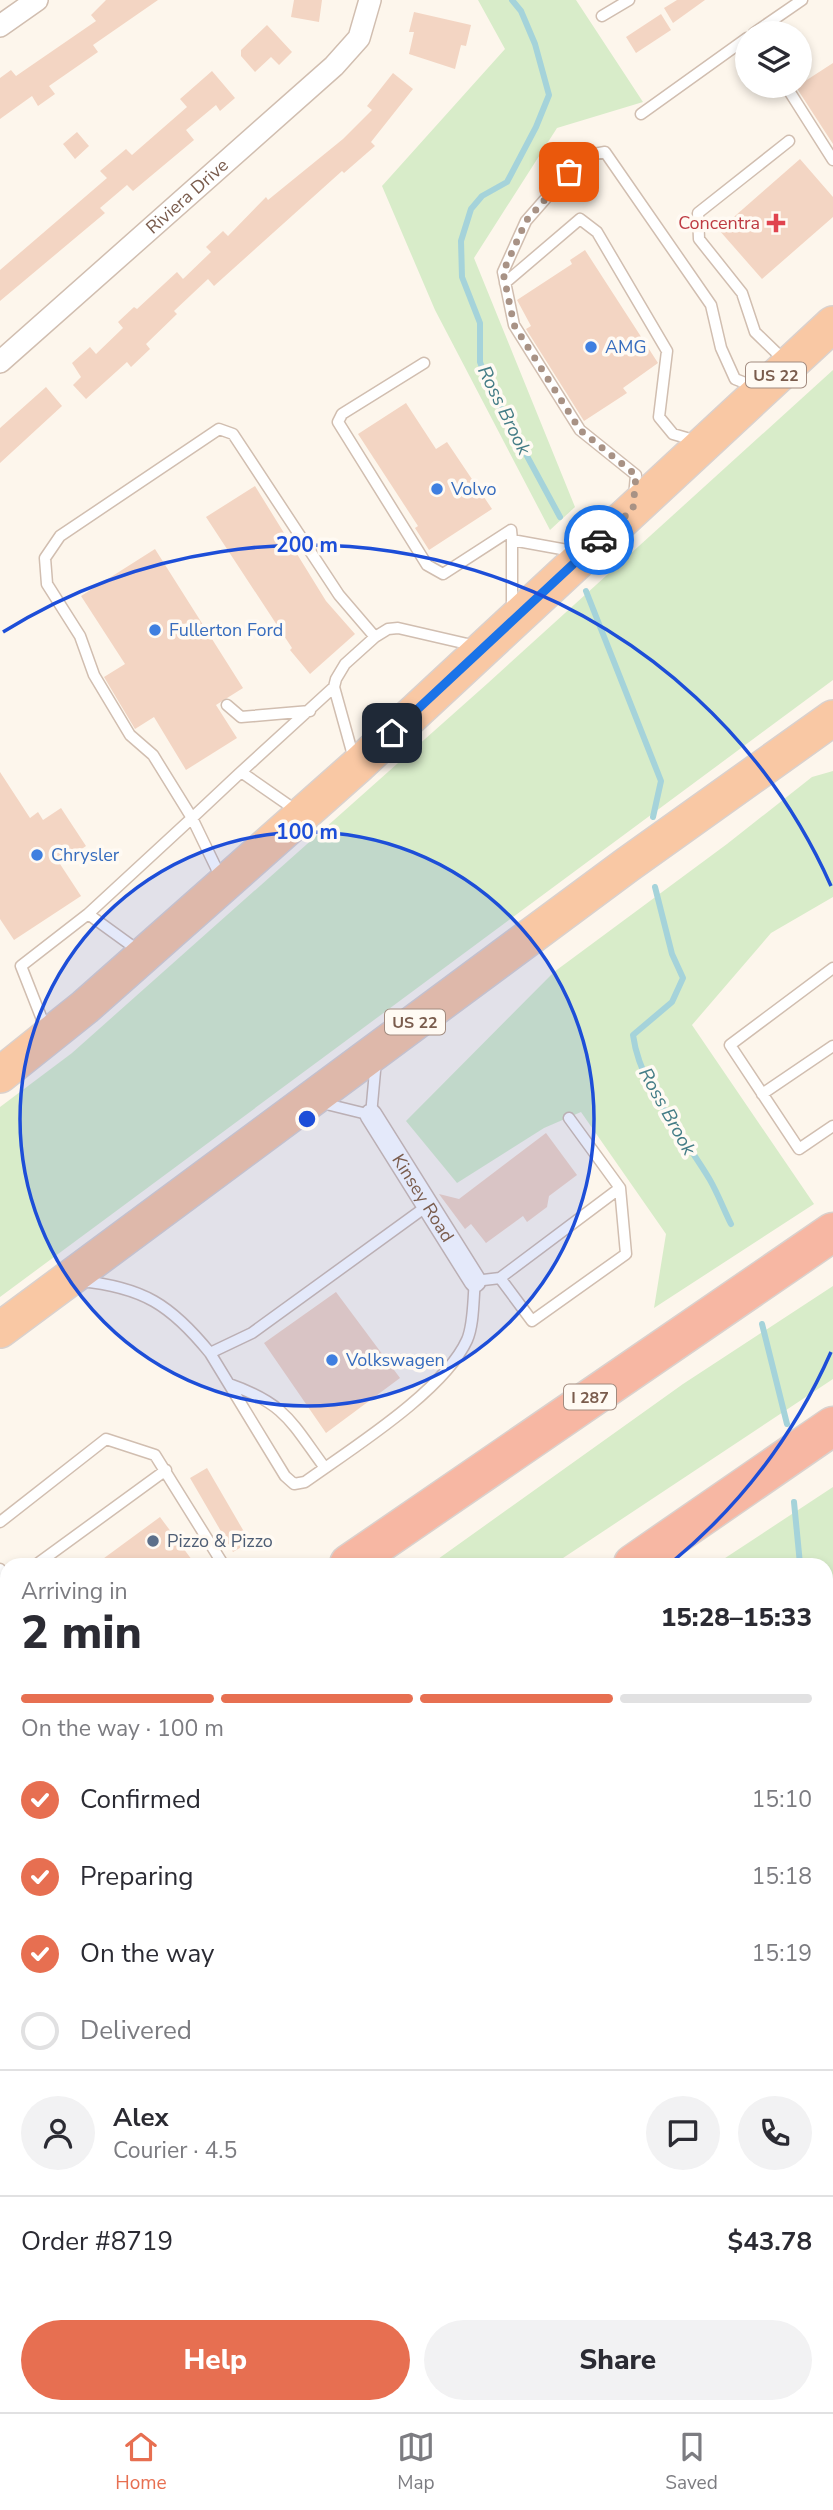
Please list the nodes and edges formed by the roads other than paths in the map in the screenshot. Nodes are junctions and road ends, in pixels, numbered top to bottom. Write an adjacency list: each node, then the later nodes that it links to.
1 (37, 0): 7 (street)
2 (370, 0): 15 (street, Riviera Drive)
3 (629, 0): 5 (lane)
4 (802, 0): 6 (lane)
5 (603, 16)
6 (771, 21)
7 (0, 26)
8 (735, 47): 10 (lane)
9 (794, 98): 12 (lane)
10 (641, 114)
11 (789, 141): 17 (lane)
12 (833, 160)
13 (505, 282): 18 (lane); 19 (lane); 20 (lane)
14 (833, 324): 17 (highway, US 22)
15 (0, 362)
16 (424, 363): 21 (lane)
17 (788, 365): 18 (highway, US 22)
18 (761, 388): 19 (highway, US 22)
19 (703, 443): 20 (highway, US 22)
20 (633, 509): 22 (highway, US 22)
21 (512, 540): 22 (lane); 23 (lane)
22 (584, 554): 23 (highway, US 22)
23 (512, 620): 25 (highway, US 22)
24 (375, 637): 25 (lane); 26 (lane); 33 (lane)
25 (482, 647): 30 (highway, US 22)
26 (334, 687): 28 (lane); 30 (lane)
27 (227, 705): 28 (lane)
28 (310, 711): 31 (lane)
29 (828, 727): 40 (highway, US 22)
30 (356, 767): 32 (highway, US 22)
31 (241, 772): 32 (lane); 33 (lane)
32 (303, 815): 34 (highway, US 22)
33 (192, 818): 34 (lane); 35 (lane)
34 (225, 884): 36 (highway, US 22)
35 (88, 914): 36 (lane); 38 (lane)
36 (145, 954): 38 (highway, US 22)
37 (833, 968): 42 (lane)
38 (48, 1036): 41 (highway, US 22)
39 (833, 1046): 42 (lane)
40 (377, 1049): 43 (highway, US 22); 44 (lane)
41 (0, 1075)
42 (762, 1094): 46 (lane)
43 (309, 1100): 44 (lane); 51 (highway, US 22)
44 (371, 1115): 48 (street, Kinsey Road)
45 (569, 1118): 47 (lane)
46 (833, 1126)
47 (620, 1188): 50 (lane); 50 (lane)
48 (427, 1206): 52 (street, Kinsey Road); 54 (lane)
49 (833, 1232): 62 (highway, I 287)
50 (500, 1278): 52 (lane)
51 (67, 1280): 53 (highway, US 22); 54 (lane)
52 (475, 1281): 57 (lane)
53 (0, 1330)
54 (210, 1353): 55 (lane)
55 (229, 1384): 57 (lane); 57 (lane)
56 (833, 1426): 63 (highway)
57 (325, 1468)
58 (166, 1470): 59 (lane); 60 (lane); 61 (lane)
59 (0, 1522)
60 (45, 1558)
61 (219, 1558)
62 (358, 1558)
63 (642, 1558)

